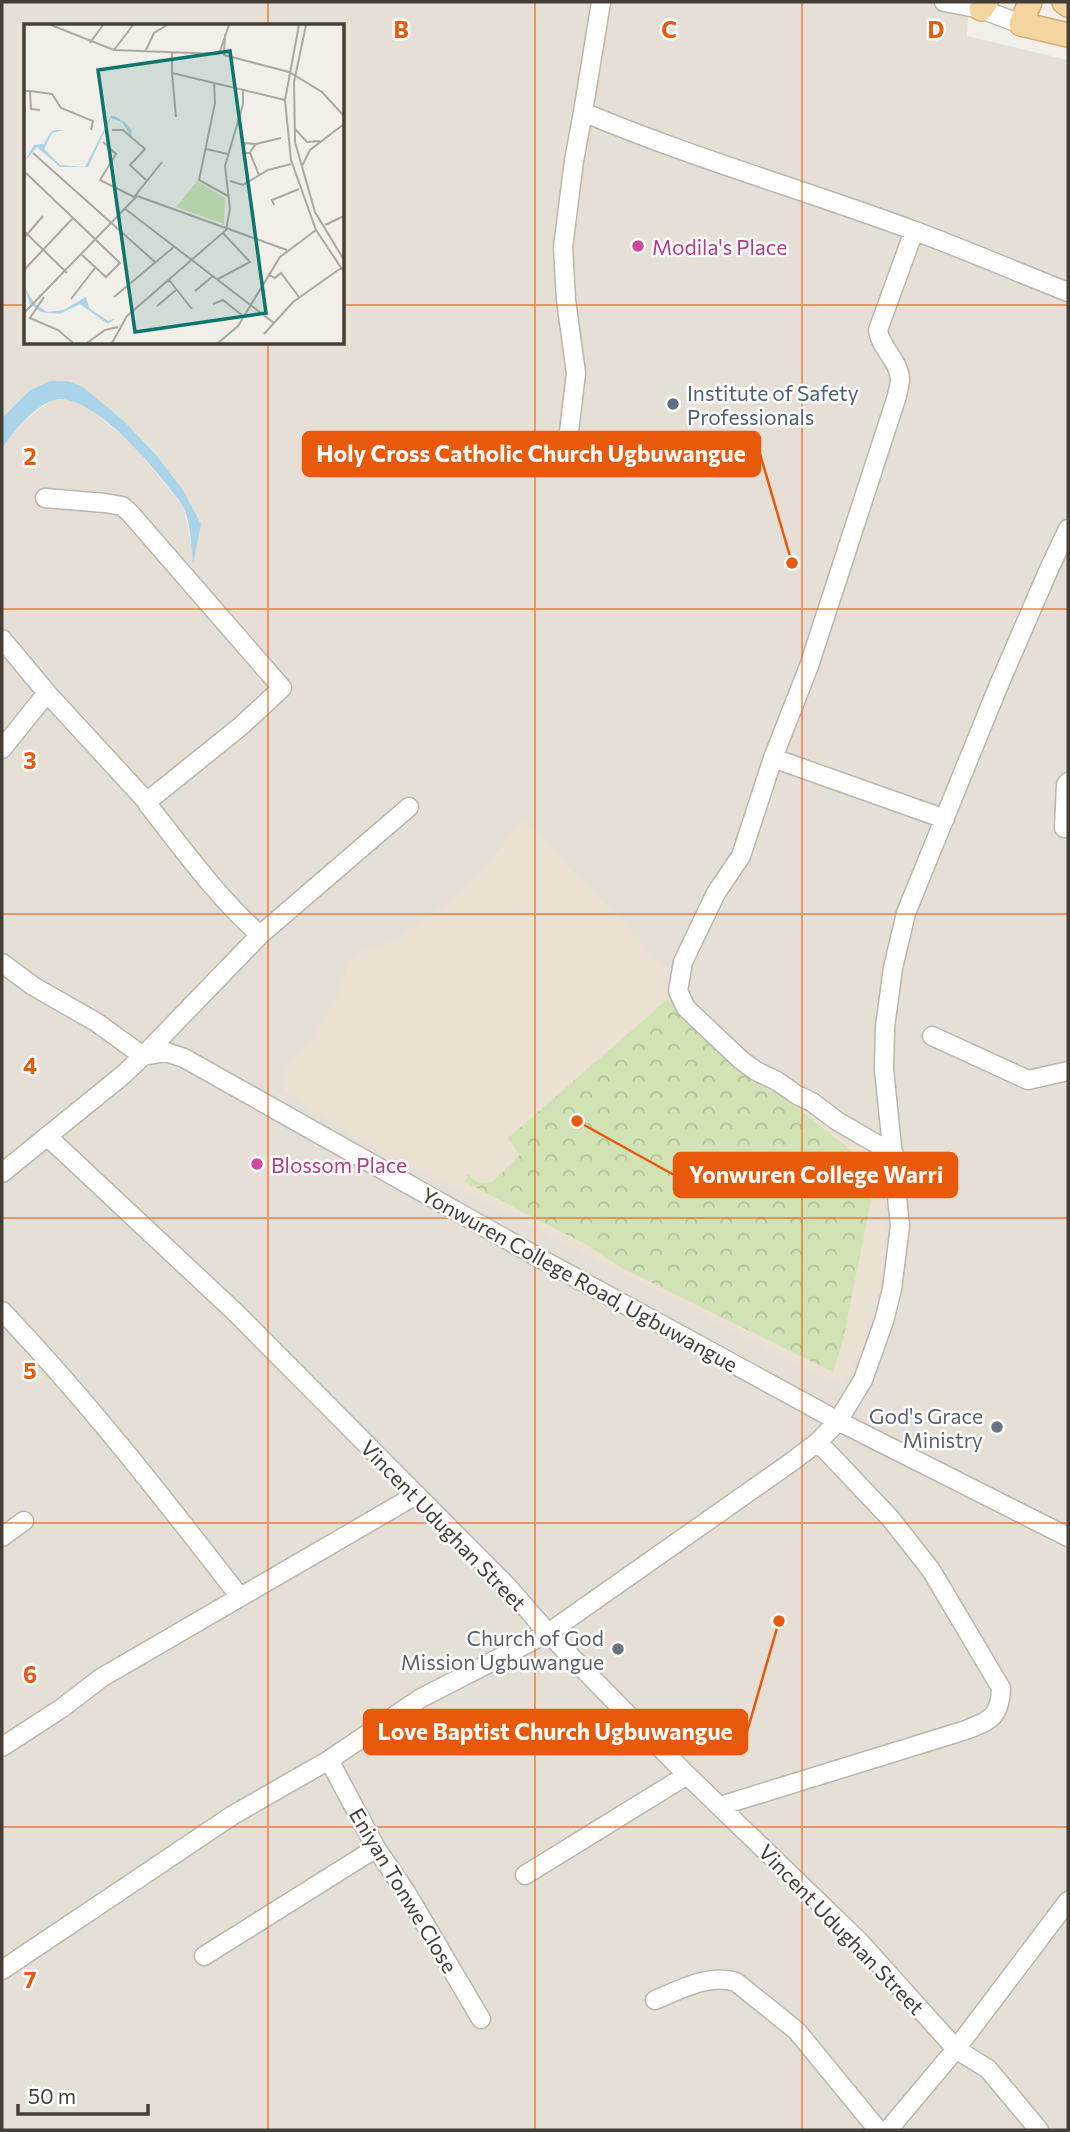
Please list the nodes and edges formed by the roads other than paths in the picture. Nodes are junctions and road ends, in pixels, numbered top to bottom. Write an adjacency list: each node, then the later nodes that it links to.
1 (601, 2): 9 (street)
2 (944, 2): 6 (street)
3 (1030, 2): 7 (main road)
4 (1064, 2): 5 (main road)
5 (1068, 5)
6 (984, 6): 7 (street)
7 (1021, 24): 8 (main road)
8 (1068, 35)
9 (583, 112): 10 (street); 12 (street)
10 (914, 231): 11 (street); 18 (street)
11 (1068, 292)
12 (565, 465)
13 (46, 498): 20 (street)
14 (1068, 528): 22 (street)
15 (2, 639): 16 (street)
16 (47, 692): 17 (street); 20 (street)
17 (2, 749)
18 (773, 758): 22 (street); 30 (street)
19 (1068, 782): 23 (street)
20 (149, 804): 24 (street)
21 (410, 807): 24 (street)
22 (945, 819): 30 (street)
23 (1068, 828)
24 (260, 935): 27 (street)
25 (2, 963): 27 (street)
26 (932, 1036): 28 (street)
27 (142, 1056): 29 (street); 33 (street, Yonwuren College Road, Ugbuwangue)
28 (1068, 1071)
29 (47, 1136): 31 (street); 35 (street, Vincent Udughan Street)
30 (894, 1154): 33 (street)
31 (2, 1173)
32 (2, 1311): 39 (street)
33 (838, 1420): 34 (street); 37 (street, Yonwuren College Road, Ugbuwangue)
34 (818, 1442): 40 (street); 44 (street)
35 (416, 1495): 39 (street); 40 (street, Vincent Udughan Street)
36 (24, 1521): 38 (street)
37 (1068, 1536)
38 (2, 1537)
39 (240, 1597): 41 (street)
40 (548, 1633): 42 (street); 43 (street, Vincent Udughan Street)
41 (2, 1747)
42 (329, 1760): 45 (street, Eniyan Tonwe Close); 49 (street)
43 (687, 1775): 44 (street, Vincent Udughan Street); 46 (street)
44 (720, 1806): 52 (street, Vincent Udughan Street)
45 (376, 1848): 48 (street); 51 (street, Eniyan Tonwe Close)
46 (525, 1875)
47 (1068, 1900): 52 (street)
48 (204, 1956)
49 (2, 1970)
50 (654, 2000): 53 (street)
51 (481, 2019)
52 (956, 2049): 54 (street); 55 (street, Vincent Udughan Street)
53 (878, 2130)
54 (888, 2130)
55 (1039, 2130)

